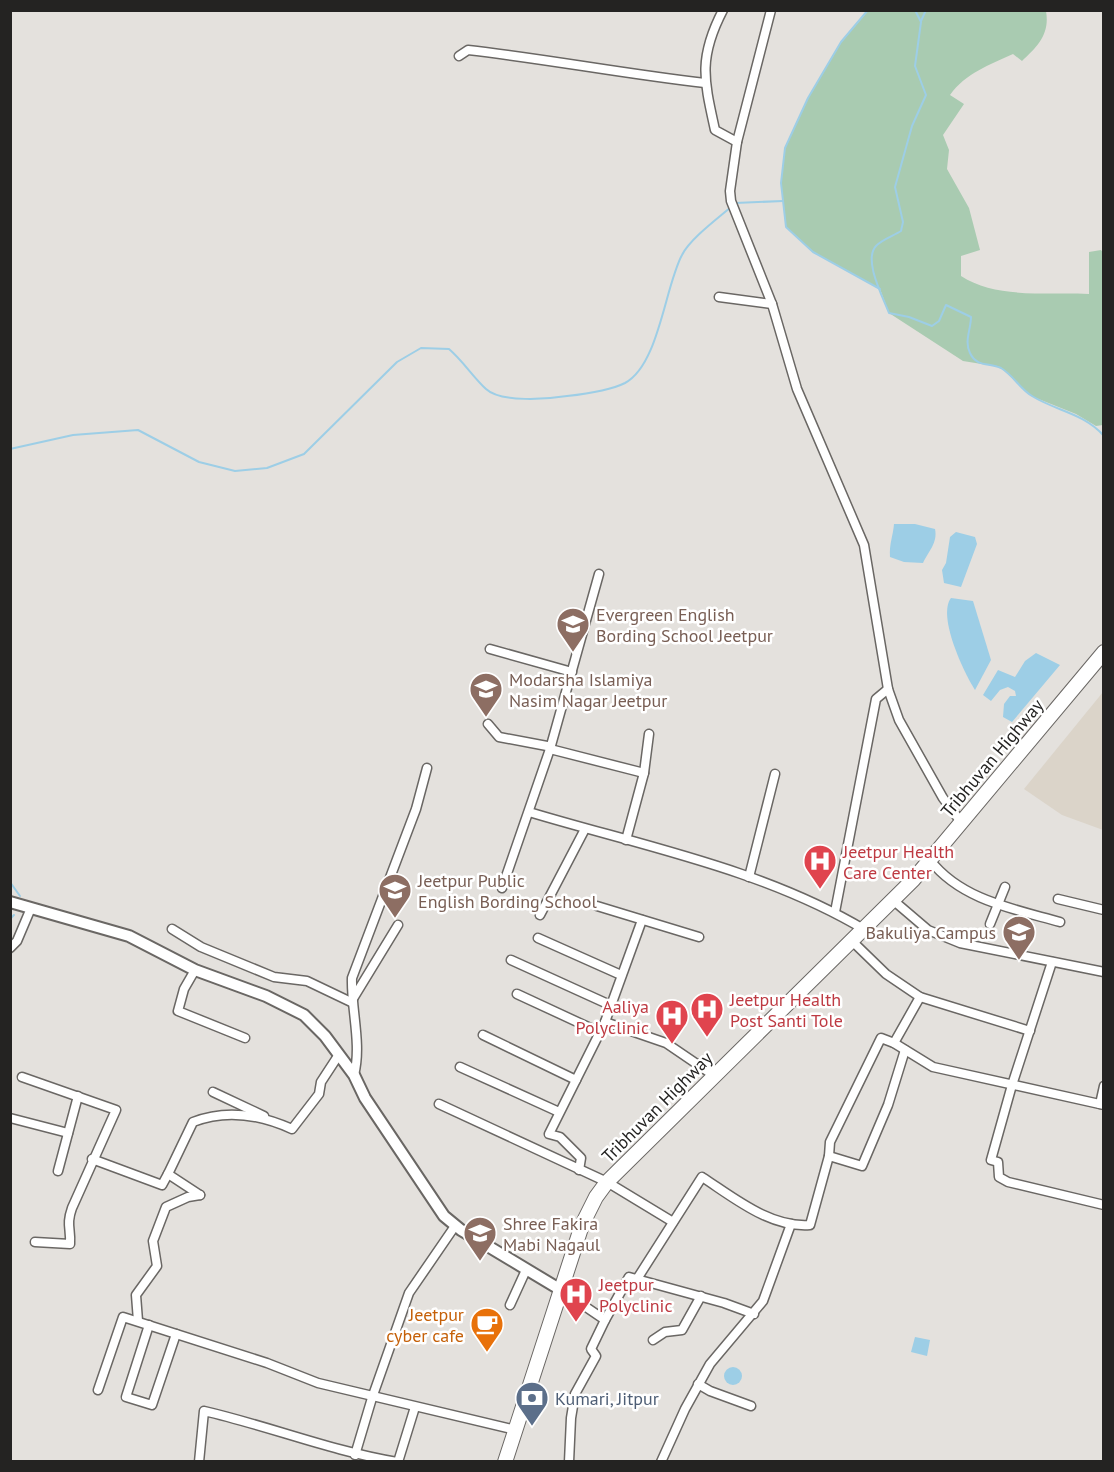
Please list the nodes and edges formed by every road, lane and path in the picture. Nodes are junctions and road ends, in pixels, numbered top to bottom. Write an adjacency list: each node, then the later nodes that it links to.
1 (723, 10): 4 (street)
2 (771, 10): 5 (street)
3 (459, 56): 4 (street)
4 (705, 83): 5 (street)
5 (737, 142): 7 (street)
6 (719, 297): 7 (street)
7 (772, 304): 12 (street)
8 (599, 574): 11 (street)
9 (490, 649): 11 (street)
10 (1104, 652): 20 (highway, Tribhuvan Highway)
11 (572, 672): 15 (street)
12 (888, 689): 20 (street); 34 (street)
13 (488, 724): 15 (street)
14 (649, 734): 17 (street)
15 (550, 749): 17 (street); 19 (street)
16 (427, 768): 53 (street)
17 (644, 773): 22 (street)
18 (775, 774): 24 (street)
19 (529, 812): 21 (street); 26 (street)
20 (961, 822): 23 (highway, Tribhuvan Highway)
21 (585, 829): 22 (street); 35 (street)
22 (626, 840): 24 (street)
23 (930, 860): 28 (highway, Tribhuvan Highway); 30 (street)
24 (749, 877): 34 (street)
25 (1005, 886): 30 (street)
26 (502, 888)
27 (1058, 899): 33 (street)
28 (894, 901): 41 (highway, Tribhuvan Highway); 47 (street)
29 (10, 902): 32 (street)
30 (996, 904): 37 (street); 38 (street)
31 (597, 906): 36 (street)
32 (31, 908): 45 (street); 48 (street)
33 (1104, 910)
34 (835, 912): 41 (street)
35 (540, 915)
36 (642, 920): 42 (street); 50 (street)
37 (1060, 922)
38 (990, 924)
39 (398, 925): 53 (street)
40 (172, 930): 53 (street)
41 (865, 930): 44 (highway, Tribhuvan Highway)
42 (699, 936)
43 (538, 938): 50 (street)
44 (853, 942): 52 (street); 65 (highway, Tribhuvan Highway)
45 (10, 948)
46 (512, 960): 54 (street)
47 (1052, 962): 49 (street); 56 (street)
48 (195, 970): 59 (street); 62 (street)
49 (1104, 972)
50 (621, 975): 54 (street)
51 (517, 994): 57 (street)
52 (920, 997): 56 (street); 60 (street)
53 (351, 1002): 64 (street)
54 (610, 1005): 55 (street)
55 (605, 1022): 57 (street); 65 (street)
56 (1030, 1031): 68 (street)
57 (600, 1032): 67 (street)
58 (483, 1035): 67 (street)
59 (245, 1038)
60 (894, 1043): 61 (street); 78 (street)
61 (905, 1050): 68 (street); 78 (street)
62 (338, 1056): 64 (street); 76 (street)
63 (460, 1067): 74 (street)
64 (354, 1075): 87 (street)
65 (713, 1075): 83 (highway, Tribhuvan Highway)
66 (22, 1077): 71 (street)
67 (576, 1080): 74 (street)
68 (1012, 1085): 73 (street); 84 (street)
69 (1104, 1086): 73 (street)
70 (213, 1092): 76 (street)
71 (78, 1096): 77 (street); 79 (street)
72 (439, 1104): 80 (street)
73 (1102, 1104)
74 (559, 1112): 80 (street)
75 (10, 1118): 77 (street)
76 (267, 1118): 82 (street)
77 (68, 1133): 81 (street)
78 (829, 1156): 86 (street)
79 (93, 1159): 82 (street); 88 (street)
80 (579, 1170): 83 (street)
81 (58, 1171)
82 (168, 1174): 96 (street)
83 (607, 1182): 85 (street); 91 (highway, Tribhuvan Highway)
84 (1104, 1205)
85 (673, 1222): 86 (street); 90 (street)
86 (791, 1224): 94 (street)
87 (456, 1226): 89 (street); 102 (street)
88 (35, 1242)
89 (526, 1270): 91 (street); 93 (street)
90 (637, 1279): 92 (street); 95 (street)
91 (561, 1290): 95 (street); 105 (highway, Tribhuvan Highway)
92 (701, 1296): 94 (street); 99 (street)
93 (510, 1305)
94 (754, 1314): 100 (street)
95 (605, 1320): 110 (street)
96 (138, 1321): 97 (street); 101 (street)
97 (149, 1325): 98 (street); 98 (street)
98 (176, 1334): 102 (street)
99 (653, 1340)
100 (698, 1384): 103 (street); 111 (street)
101 (98, 1390)
102 (372, 1398): 104 (street); 106 (street)
103 (751, 1406)
104 (415, 1407): 105 (street); 108 (street)
105 (516, 1430): 109 (highway, Tribhuvan Highway)
106 (355, 1455): 107 (street); 108 (street)
107 (199, 1461)
108 (397, 1461)
109 (505, 1461)
110 (569, 1461)
111 (661, 1461)

